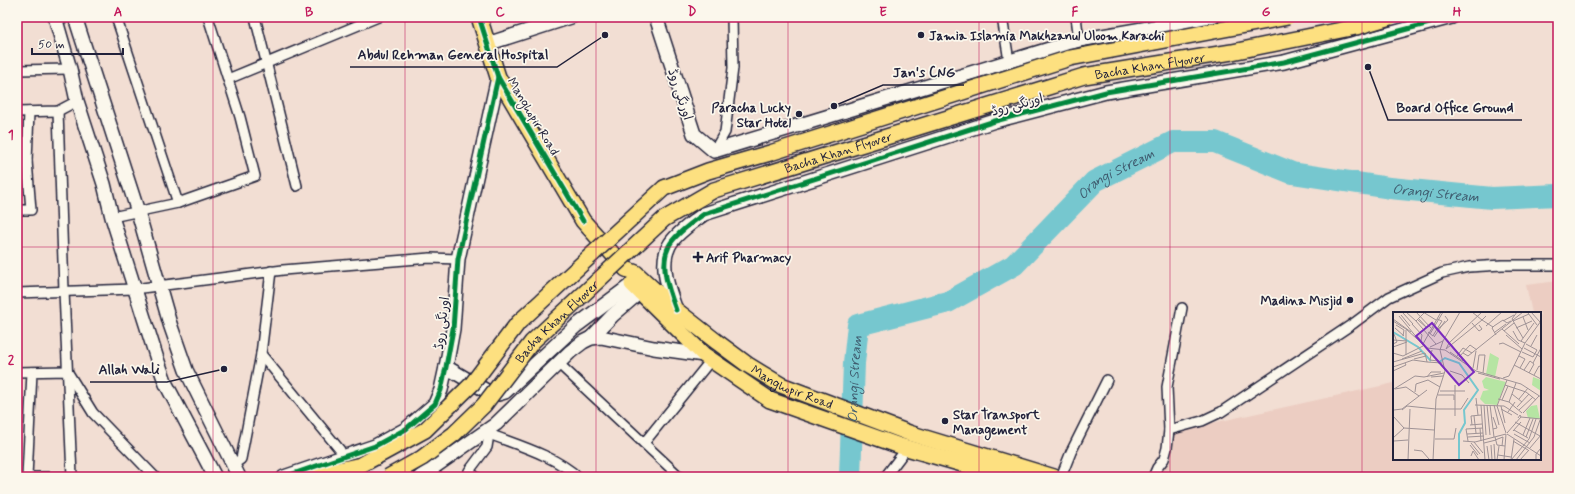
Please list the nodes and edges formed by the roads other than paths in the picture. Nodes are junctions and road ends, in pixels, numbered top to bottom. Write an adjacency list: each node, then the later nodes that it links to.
1 (75, 17): 35 (street)
2 (116, 17): 33 (street)
3 (208, 17): 24 (street)
4 (255, 17): 20 (street)
5 (378, 17): 20 (street)
6 (479, 17): 18 (main road, Manghopir Road)
7 (571, 17): 18 (street)
8 (656, 17): 29 (street, اورنگی روڈ)
9 (732, 17): 29 (street)
10 (1002, 17): 19 (street)
11 (1076, 17): 17 (street)
12 (1212, 17): 17 (street)
13 (1288, 17): 69 (main road, Bacha Khan Flyover, bridge)
14 (1390, 17): 70 (main road, Bacha Khan Flyover, bridge)
15 (1452, 17): 46 (street, اورنگی روڈ)
16 (60, 18): 21 (street)
17 (1079, 40): 19 (street)
18 (487, 44): 23 (main road, Manghopir Road)
19 (1009, 61): 29 (street)
20 (266, 63): 24 (street); 32 (street)
21 (70, 69): 22 (street); 25 (street)
22 (17, 70)
23 (498, 77): 37 (street, اورنگی روڈ); 41 (main road, Manghopir Road)
24 (228, 79): 33 (street)
25 (77, 101): 26 (street); 36 (street)
26 (58, 111): 28 (street); 43 (street)
27 (17, 112): 28 (street)
28 (29, 112): 31 (street)
29 (714, 151)
30 (17, 161): 31 (street)
31 (27, 162): 34 (street)
32 (297, 186)
33 (178, 203): 35 (street)
34 (17, 210)
35 (138, 212): 36 (street); 40 (street)
36 (112, 217): 42 (street)
37 (458, 259): 39 (street); 51 (street, اورنگی روڈ)
38 (1558, 264): 56 (street)
39 (271, 271): 40 (street); 48 (street)
40 (159, 285): 42 (street); 61 (street)
41 (640, 285): 46 (main road, Manghopir Road); 47 (street); 49 (main road, Manghopir Road); 51 (street)
42 (134, 289): 43 (street); 66 (street)
43 (64, 291): 44 (street); 52 (street)
44 (17, 293)
45 (1182, 308): 56 (street)
46 (676, 310): 77 (main road, Manghopir Road)
47 (591, 338): 49 (street); 50 (street)
48 (261, 354): 60 (street); 61 (street)
49 (707, 357): 58 (street); 59 (main road, Manghopir Road)
50 (558, 363): 57 (street); 58 (street)
51 (446, 367): 68 (street, اورنگی روڈ)
52 (67, 371): 54 (street); 64 (street); 65 (street)
53 (17, 372): 54 (street)
54 (32, 372): 62 (street)
55 (1107, 380): 78 (street)
56 (1169, 430): 79 (street)
57 (490, 431): 71 (street); 72 (street); 73 (street)
58 (644, 443): 74 (street)
59 (904, 447): 75 (street); 76 (main road, Manghopir Road)
60 (340, 450)
61 (234, 464): 67 (street)
62 (27, 477)
63 (32, 477): 64 (street)
64 (72, 477)
65 (155, 477)
66 (215, 477)
67 (239, 477)
68 (284, 477)
69 (308, 477)
70 (388, 477)
71 (420, 477)
72 (476, 477)
73 (578, 477)
74 (680, 477)
75 (885, 477)
76 (1007, 477)
77 (1054, 477)
78 (1061, 477)
79 (1153, 477)

